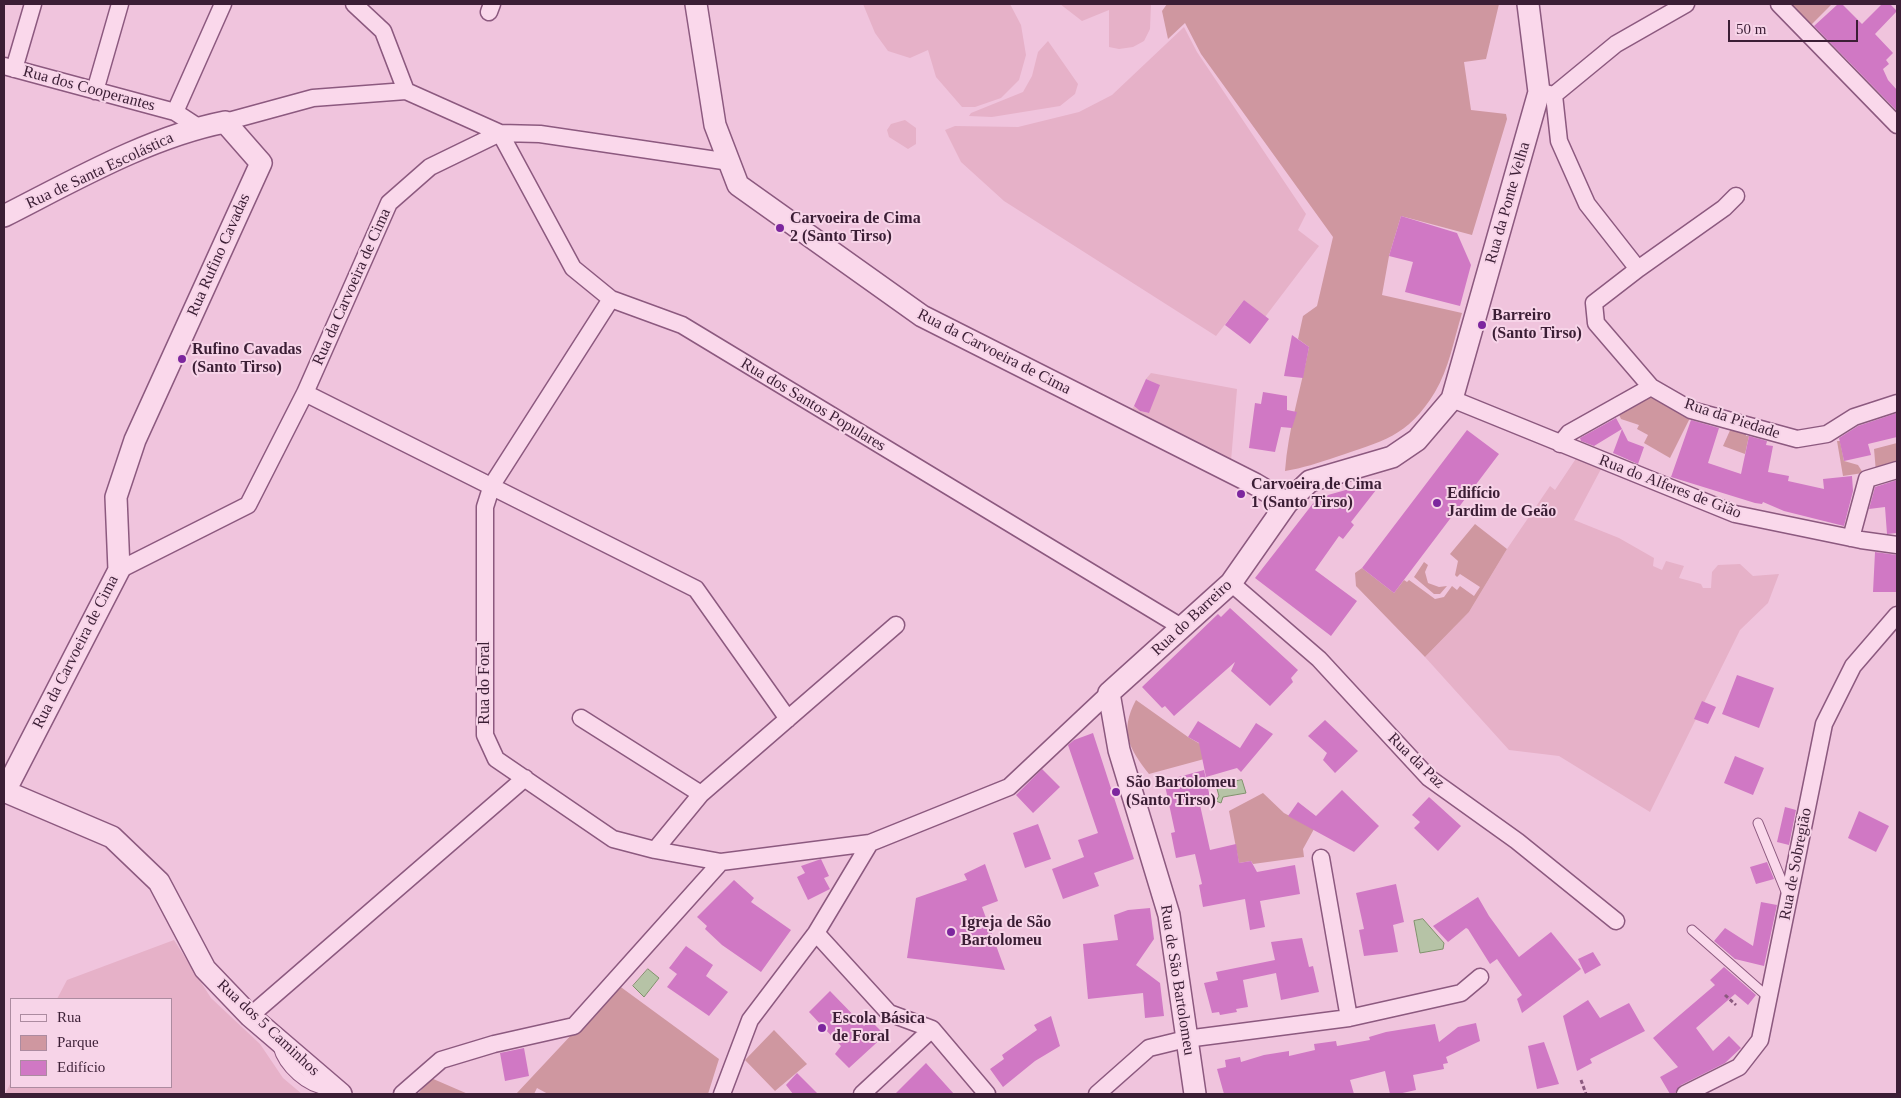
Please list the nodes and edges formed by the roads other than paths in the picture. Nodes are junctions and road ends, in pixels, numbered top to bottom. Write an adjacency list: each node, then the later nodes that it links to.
1 (33, 4): 9 (street)
2 (120, 4): 10 (street)
3 (223, 4): 13 (street)
4 (354, 4): 11 (street)
5 (696, 4): 18 (street, Rua da Carvoeira de Cima)
6 (1528, 4): 12 (street, Rua da Ponte Velha)
7 (1686, 4): 12 (street)
8 (1779, 4): 15 (street)
9 (9, 68): 10 (street, Rua dos Cooperantes)
10 (95, 91): 13 (street, Rua dos Cooperantes)
11 (406, 91): 14 (street); 17 (street)
12 (1547, 93): 21 (street); 25 (street, Rua da Ponte Velha)
13 (175, 112): 16 (street, Rua dos Cooperantes)
14 (225, 122): 16 (street, Rua de Santa Escolástica); 33 (street, Rua Rufino Cavadas)
15 (1897, 125)
16 (198, 127): 20 (street, Rua de Santa Escolástica)
17 (500, 133): 18 (street, Rua da Carvoeira de Cima); 22 (street, Rua dos Santos Populares); 24 (street, Rua da Carvoeira de Cima)
18 (730, 162): 30 (street, Rua da Carvoeira de Cima)
19 (1736, 196): 21 (street)
20 (4, 216)
21 (1638, 269): 23 (street, Rua da Piedade)
22 (611, 299): 29 (street, Rua do Foral); 37 (street, Rua dos Santos Populares)
23 (1651, 387): 26 (street, Rua da Piedade); 27 (street)
24 (305, 392): 29 (street); 33 (street, Rua da Carvoeira de Cima)
25 (1452, 399): 27 (street, Rua do Alferes de Gião); 30 (street, Rua do Barreiro)
26 (1897, 404)
27 (1560, 444): 31 (street, Rua do Alferes de Gião)
28 (1897, 470): 31 (street)
29 (492, 485): 40 (street); 41 (street, Rua do Foral)
30 (1287, 503): 34 (street, Rua do Barreiro)
31 (1851, 538): 32 (street, Rua do Alferes de Gião)
32 (1897, 545)
33 (119, 570): 42 (street, Rua da Carvoeira de Cima)
34 (1231, 583): 37 (street, Rua do Barreiro); 50 (street, Rua da Paz)
35 (1897, 615): 49 (street, Rua de Sobregião)
36 (896, 625): 40 (street)
37 (1183, 628): 38 (street, Rua do Barreiro)
38 (1109, 693): 45 (street, Rua do Foral); 58 (street, Rua de São Bartolomeu)
39 (582, 718): 43 (street)
40 (788, 719): 43 (street)
41 (525, 778): 46 (street, Rua do Foral); 55 (street)
42 (4, 792): 55 (street, Rua dos 5 Caminhos)
43 (701, 794): 46 (street)
44 (1758, 823): 49 (lane)
45 (870, 843): 48 (street, Rua do Foral); 52 (street)
46 (655, 850): 48 (street, Rua do Foral)
47 (1321, 858): 56 (street)
48 (721, 862): 60 (street)
49 (1789, 899): 54 (street, Rua de Sobregião)
50 (1616, 921)
51 (1692, 930): 54 (lane)
52 (816, 933): 57 (street); 61 (street)
53 (1480, 977): 56 (street)
54 (1770, 998): 66 (street, Rua de Sobregião)
55 (250, 1016): 59 (street, Rua dos 5 Caminhos)
56 (1349, 1018): 58 (street)
57 (932, 1029): 62 (street); 63 (street)
58 (1186, 1039): 64 (street); 65 (street, Rua de São Bartolomeu)
59 (338, 1092)
60 (402, 1094)
61 (722, 1094)
62 (862, 1094)
63 (987, 1094)
64 (1098, 1094)
65 (1195, 1094)
66 (1685, 1094)

